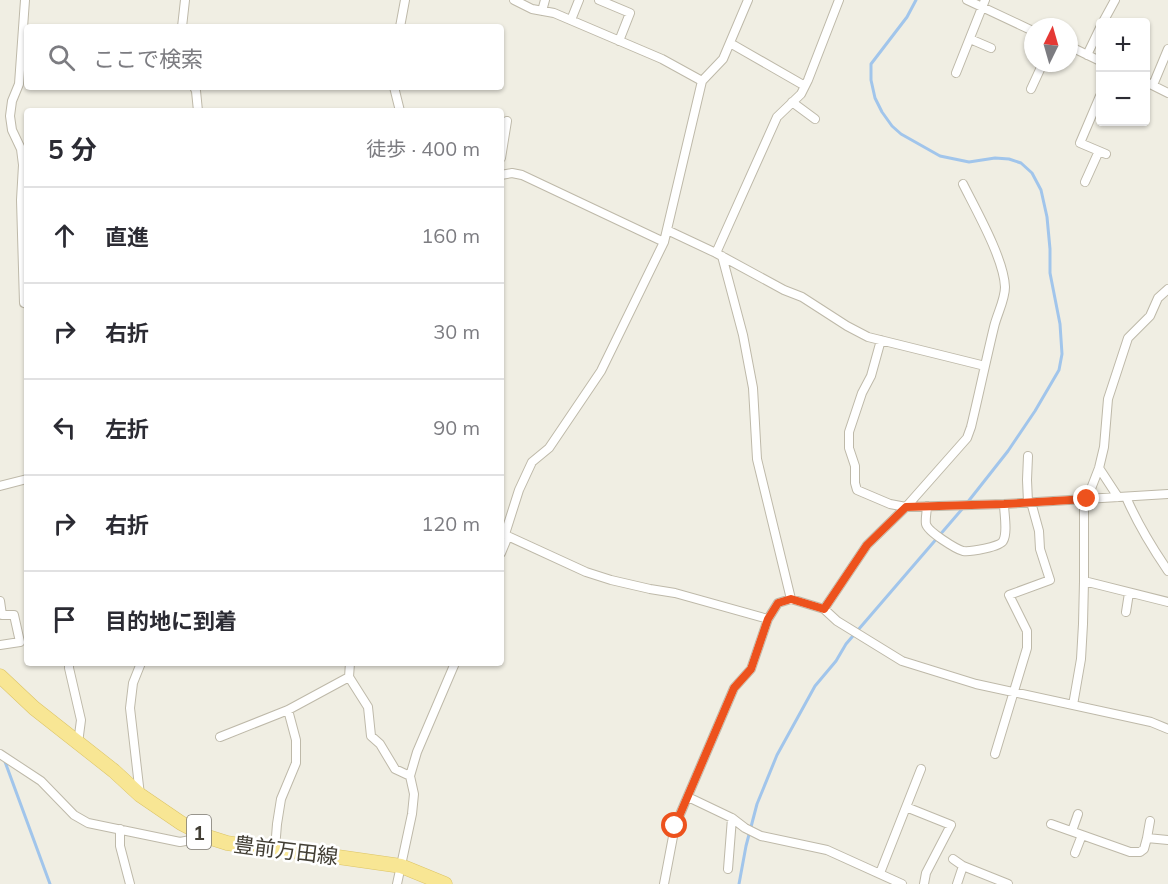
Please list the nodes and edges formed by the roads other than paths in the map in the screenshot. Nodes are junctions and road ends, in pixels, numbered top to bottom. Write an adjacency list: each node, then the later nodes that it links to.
1 (25, 0): 52 (street)
2 (185, 0): 16 (street)
3 (405, 0): 17 (street)
4 (514, 0): 13 (street)
5 (545, 0): 13 (street)
6 (579, 0): 15 (street)
7 (599, 0): 21 (street)
8 (748, 0): 22 (street)
9 (839, 0): 33 (street)
10 (967, 0): 12 (street)
11 (1115, 0): 14 (street)
12 (984, 4): 18 (street); 20 (street)
13 (542, 11): 15 (street)
14 (1105, 18)
15 (571, 20): 21 (street)
16 (182, 24)
17 (401, 24)
18 (1024, 26)
19 (1096, 38): 26 (street)
20 (970, 39): 23 (street); 29 (street)
21 (619, 41): 30 (street)
22 (730, 43): 30 (street); 33 (street)
23 (991, 48)
24 (1168, 49): 31 (street)
25 (1078, 50): 26 (street)
26 (1087, 55): 27 (street)
27 (1096, 59)
28 (1039, 72): 34 (street)
29 (956, 73)
30 (702, 81): 48 (street)
31 (1150, 81)
32 (1150, 84): 37 (street)
33 (805, 86): 38 (street)
34 (1031, 89)
35 (196, 90): 40 (street)
36 (395, 90): 41 (street)
37 (1168, 93)
38 (792, 102): 42 (street); 50 (street)
39 (1096, 107): 46 (street)
40 (198, 108)
41 (399, 108)
42 (815, 119)
43 (507, 121): 44 (street)
44 (504, 140)
45 (504, 174): 49 (street)
46 (1085, 182)
47 (963, 184): 54 (street)
48 (667, 230): 49 (street); 50 (street)
49 (664, 242): 66 (street)
50 (719, 255): 53 (street); 70 (street)
51 (1168, 289): 56 (street)
52 (24, 303)
53 (881, 340): 54 (street); 65 (street)
54 (985, 366): 65 (street)
55 (1029, 456): 62 (street)
56 (1099, 468): 60 (street); 61 (street)
57 (24, 482): 58 (street)
58 (0, 486)
59 (1168, 494): 60 (street)
60 (1122, 497): 61 (street); 67 (street)
61 (1085, 499): 62 (street); 68 (street)
62 (1030, 502): 63 (street); 84 (street)
63 (1004, 504): 64 (street); 64 (street)
64 (927, 506): 65 (street)
65 (906, 507): 73 (street)
66 (505, 534): 76 (street)
67 (1168, 571)
68 (1084, 581): 69 (street); 85 (street)
69 (1130, 593): 72 (street); 74 (street)
70 (791, 599): 73 (street); 76 (street)
71 (0, 601): 75 (street)
72 (1168, 602)
73 (824, 609): 84 (street)
74 (1126, 612)
75 (1, 615): 77 (street)
76 (768, 619): 95 (street)
77 (0, 645)
78 (69, 666): 89 (street)
79 (140, 666): 94 (street)
80 (350, 666): 83 (street)
81 (454, 666): 93 (street)
82 (0, 675): 89 (main road, 豊前万田線 / 1)
83 (349, 677): 86 (street); 93 (street)
84 (1013, 692): 85 (street); 91 (street)
85 (1073, 705): 87 (street)
86 (288, 710): 88 (street); 107 (street)
87 (1168, 729)
88 (220, 737)
89 (78, 743): 94 (main road, 豊前万田線 / 1)
90 (0, 754): 101 (street)
91 (995, 754)
92 (921, 769): 96 (street)
93 (410, 776): 110 (street)
94 (140, 795): 104 (main road, 豊前万田線 / 1)
95 (688, 797): 98 (street); 117 (street)
96 (906, 807): 113 (street); 119 (street)
97 (1078, 814): 102 (street)
98 (732, 818): 112 (street); 113 (street)
99 (1150, 821): 105 (street)
100 (1051, 824): 102 (street)
101 (120, 829): 104 (street); 114 (street)
102 (1072, 831): 103 (street)
103 (1082, 835): 105 (street); 108 (street)
104 (207, 837): 107 (main road, 豊前万田線 / 1)
105 (1147, 838): 106 (street)
106 (1168, 840)
107 (275, 849): 110 (main road, 豊前万田線 / 1)
108 (1075, 853)
109 (953, 859): 111 (street)
110 (401, 866): 115 (street); 116 (main road, 豊前万田線 / 1)
111 (963, 866): 120 (street); 121 (street)
112 (728, 869)
113 (880, 873): 118 (street)
114 (130, 884)
115 (397, 884)
116 (445, 884)
117 (664, 884)
118 (902, 884)
119 (924, 884)
120 (957, 884)
121 (1008, 884)

